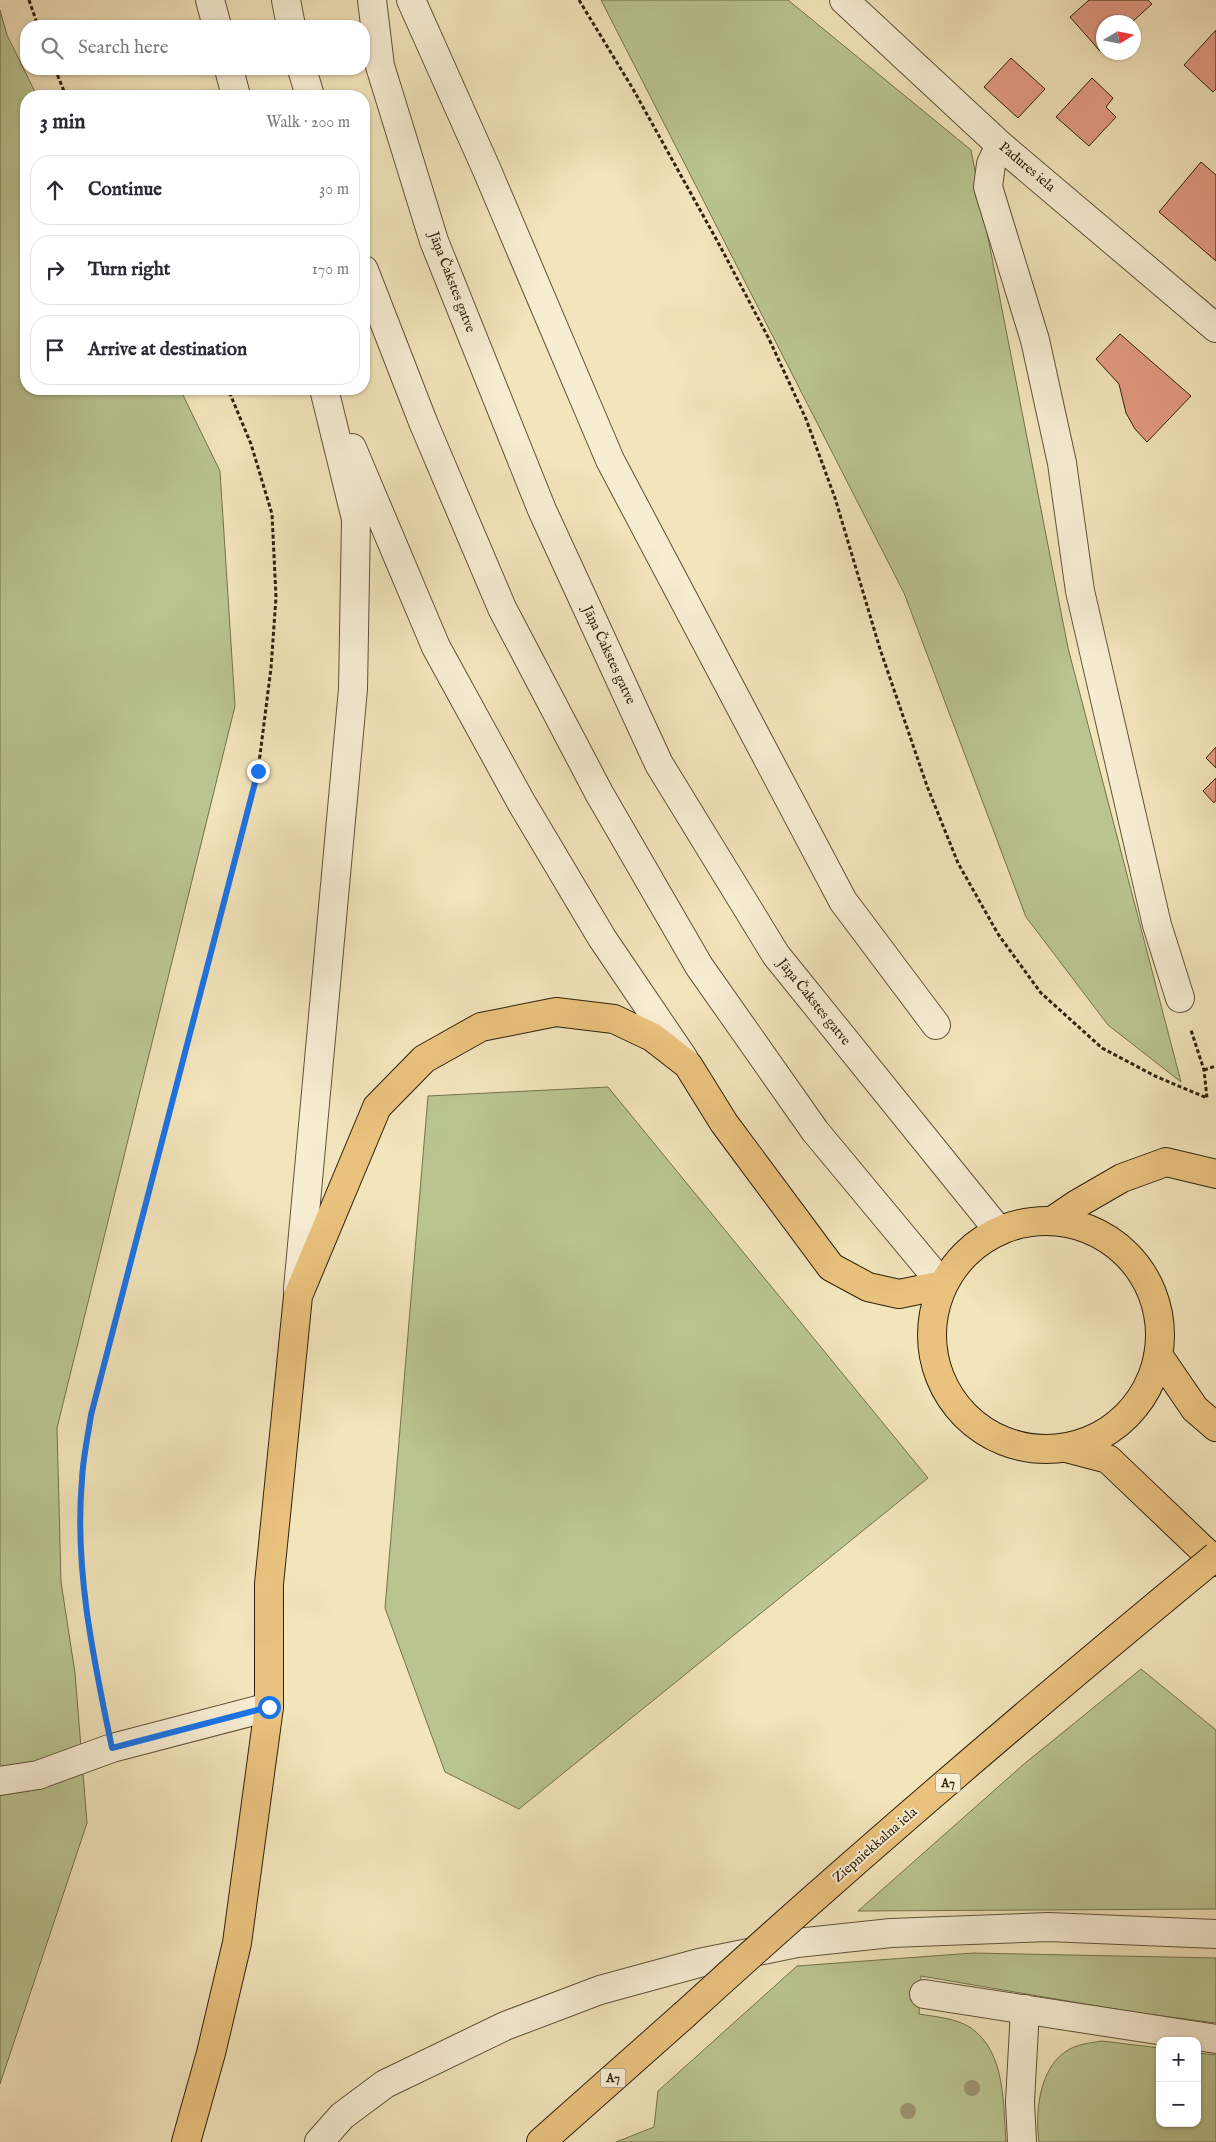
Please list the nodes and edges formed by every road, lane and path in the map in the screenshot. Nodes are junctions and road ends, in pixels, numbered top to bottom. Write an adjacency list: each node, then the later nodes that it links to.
1 (29, 0): 8 (path)
2 (210, 0): 9 (street)
3 (286, 0): 10 (street)
4 (372, 0): 30 (street, Jāņa Čakstes gatve)
5 (411, 0): 24 (street)
6 (578, 0): 27 (path)
7 (844, 0): 17 (street, Padures iela)
8 (36, 20)
9 (216, 20)
10 (290, 20)
11 (57, 75): 14 (path)
12 (231, 75): 15 (street)
13 (304, 75): 16 (street)
14 (64, 90)
15 (234, 90)
16 (308, 90)
17 (1000, 145): 19 (street, Padures iela); 23 (street)
18 (370, 286): 31 (street)
19 (1216, 328)
20 (231, 395): 39 (path)
21 (327, 395): 32 (street)
22 (329, 395): 25 (street)
23 (1180, 998): 27 (path)
24 (936, 1025)
25 (688, 1065): 31 (highway); 32 (highway)
26 (1216, 1066): 27 (path)
27 (1204, 1070)
28 (1216, 1174): 29 (highway)
29 (1052, 1221): 30 (highway); 33 (highway)
30 (999, 1231): 31 (highway)
31 (943, 1285): 35 (highway)
32 (298, 1296): 38 (highway)
33 (1158, 1356): 34 (highway); 35 (highway)
34 (1216, 1426)
35 (1066, 1448): 37 (highway)
36 (1216, 1556): 47 (highway, Ziepniekkalna iela / A7, bridge)
37 (1216, 1562)
38 (269, 1707): 39 (street); 45 (highway)
39 (112, 1748): 40 (street)
40 (0, 1781)
41 (1216, 1934): 46 (street)
42 (924, 1994): 43 (street)
43 (1025, 2009): 44 (street); 48 (street)
44 (1216, 2039)
45 (186, 2142)
46 (319, 2142)
47 (541, 2142)
48 (1022, 2142)

